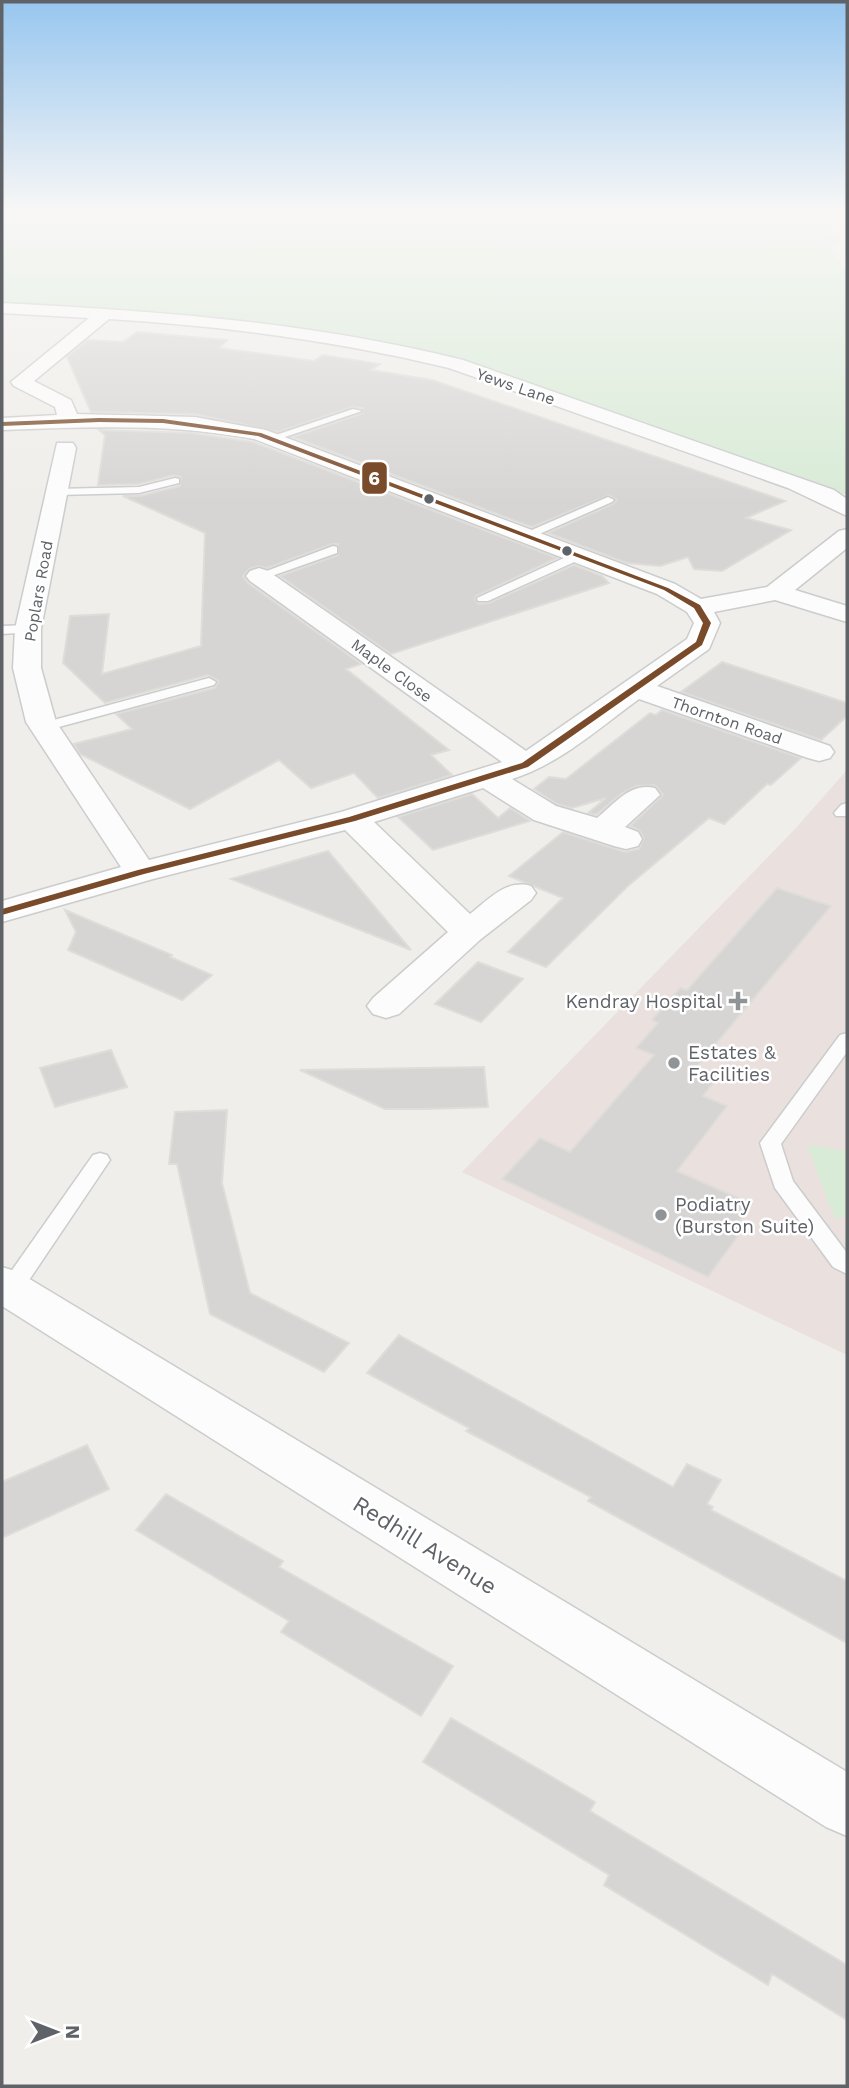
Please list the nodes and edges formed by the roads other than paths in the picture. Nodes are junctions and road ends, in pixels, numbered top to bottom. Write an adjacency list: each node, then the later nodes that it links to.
1 (2, 309): 2 (street, Yews Lane)
2 (105, 314): 4 (street); 11 (street, Yews Lane)
3 (357, 411): 6 (lane)
4 (69, 420): 5 (street); 6 (street)
5 (2, 424)
6 (272, 438): 12 (street)
7 (65, 449): 9 (street, Poplars Road)
8 (175, 481): 9 (lane)
9 (58, 492): 21 (street, Poplars Road)
10 (608, 500): 12 (lane)
11 (847, 509)
12 (524, 536): 15 (street)
13 (847, 537): 17 (street)
14 (333, 550): 16 (lane)
15 (577, 556): 18 (lane); 19 (street)
16 (259, 576): 26 (street, Maple Close)
17 (776, 592): 19 (street); 20 (street)
18 (483, 598)
19 (696, 607): 23 (street, Thornton Road)
20 (847, 614)
21 (15, 629): 24 (street, Poplars Road)
22 (209, 682): 24 (lane)
23 (635, 688): 25 (street, Thornton Road); 26 (street, Thornton Road)
24 (44, 727): 30 (street, Poplars Road)
25 (819, 752)
26 (525, 765): 27 (street, Thornton Road)
27 (488, 778): 28 (street); 29 (street, Thornton Road)
28 (643, 795)
29 (352, 819): 30 (street, Thornton Road); 33 (street)
30 (141, 872): 32 (street, Thornton Road)
31 (519, 893): 33 (street)
32 (2, 912)
33 (469, 932): 34 (street)
34 (386, 1006)
35 (847, 1039): 37 (lane)
36 (100, 1160): 38 (lane)
37 (847, 1266)
38 (5, 1293): 39 (street, Redhill Avenue)
39 (847, 1806)

